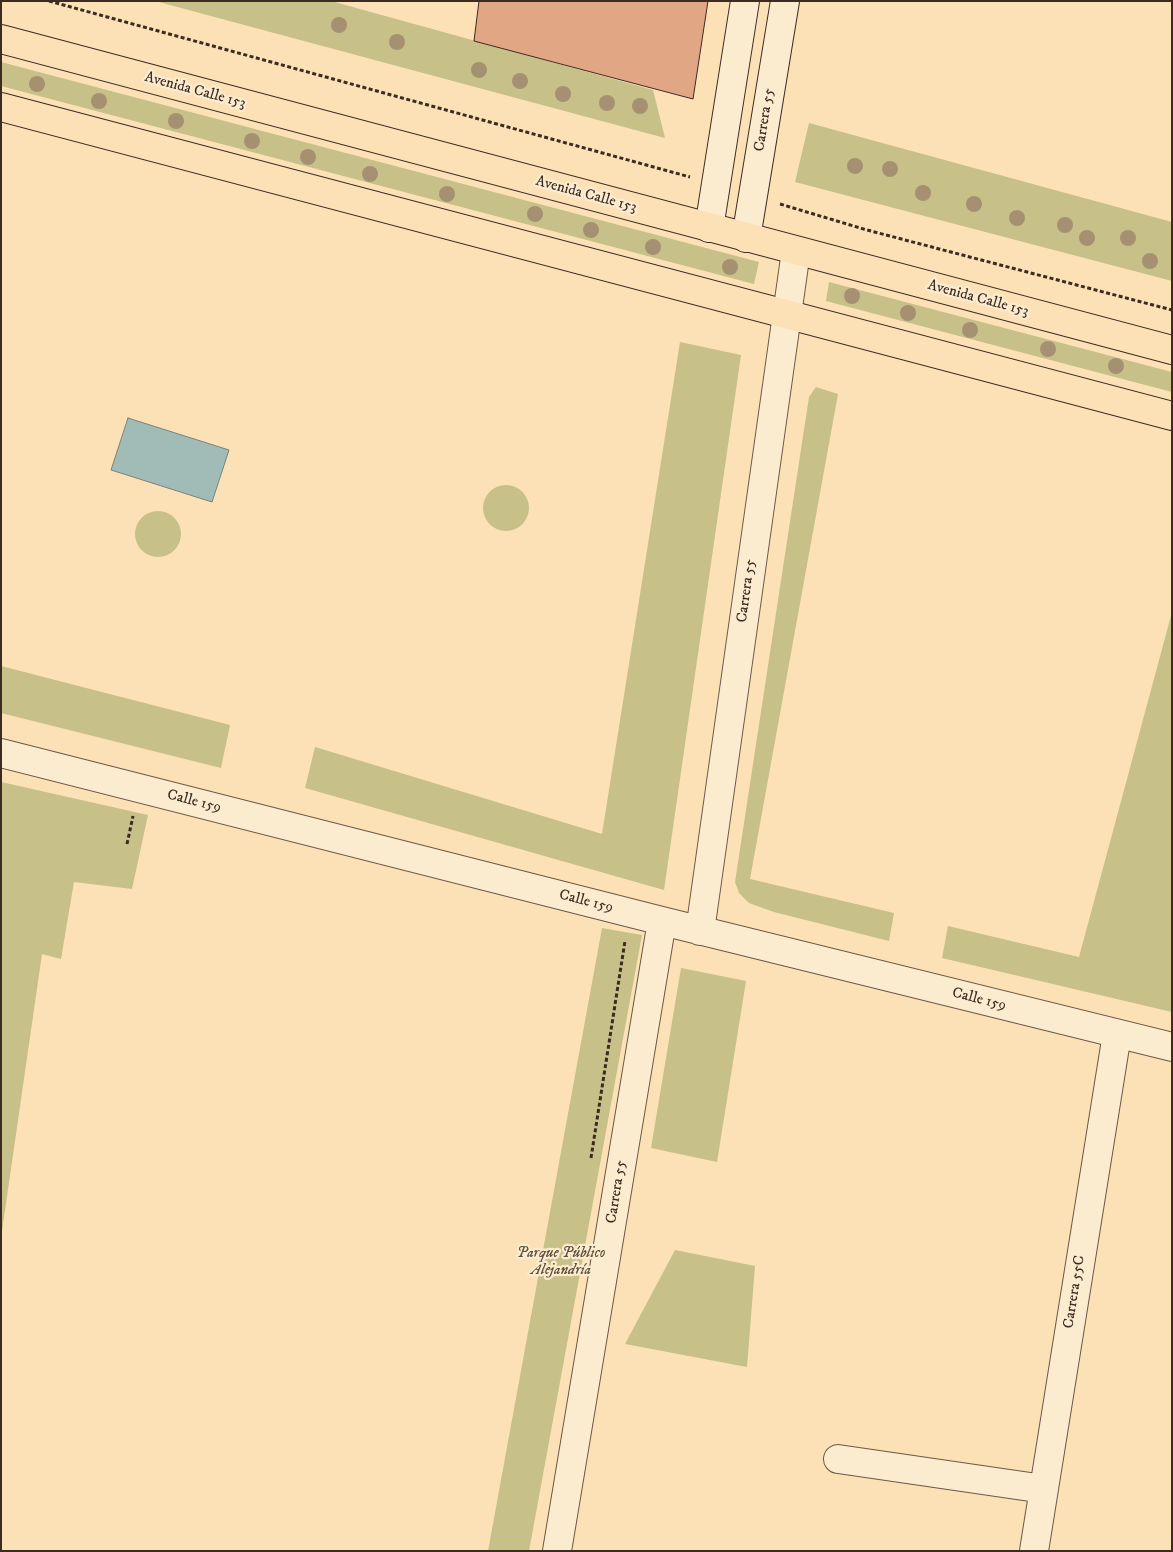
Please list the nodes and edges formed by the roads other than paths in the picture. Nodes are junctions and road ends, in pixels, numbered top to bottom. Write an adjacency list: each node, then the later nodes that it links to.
1 (746, 1): 4 (street)
2 (785, 1): 5 (street, Carrera 55)
3 (1, 39): 7 (main road, Avenida Calle 153)
4 (730, 97): 5 (street); 7 (street)
5 (768, 103): 8 (street, Carrera 55)
6 (1, 107): 10 (main road)
7 (709, 228): 8 (main road, Avenida Calle 153)
8 (746, 238): 9 (main road, Avenida Calle 153)
9 (796, 251): 10 (street, Carrera 55); 11 (main road, Avenida Calle 153)
10 (786, 314): 12 (main road); 15 (street, Carrera 55)
11 (1172, 350)
12 (1172, 416)
13 (1, 753): 14 (street, Calle 159)
14 (662, 922): 15 (street, Calle 159); 20 (street, Carrera 55)
15 (700, 931): 16 (street, Calle 159)
16 (1117, 1034): 17 (street, Calle 159); 19 (street, Carrera 55C)
17 (1172, 1047)
18 (838, 1459): 19 (street)
19 (1044, 1489): 21 (street, Carrera 55C)
20 (557, 1551)
21 (1034, 1551)

